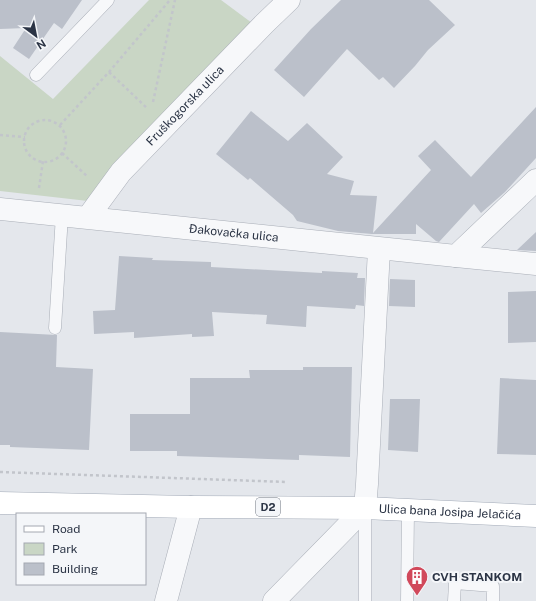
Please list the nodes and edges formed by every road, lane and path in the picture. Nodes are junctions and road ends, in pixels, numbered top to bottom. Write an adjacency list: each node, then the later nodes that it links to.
1 (108, 0): 6 (lane)
2 (170, 0): 5 (path)
3 (176, 0): 7 (path)
4 (289, 0): 7 (street, Fruškogorska ulica)
5 (109, 72): 7 (path); 8 (path)
6 (36, 75)
7 (158, 119): 14 (street, Fruškogorska ulica)
8 (60, 125): 10 (path); 11 (path)
9 (0, 135): 10 (path)
10 (25, 137): 12 (path)
11 (62, 153): 12 (path); 14 (path)
12 (43, 161): 16 (path)
13 (536, 180): 20 (street)
14 (106, 194): 18 (street, Fruškogorska ulica)
15 (0, 209): 16 (street, Đakovačka ulica)
16 (36, 212): 17 (street, Đakovačka ulica)
17 (62, 215): 18 (street, Đakovačka ulica); 22 (lane)
18 (88, 217): 19 (street, Đakovačka ulica)
19 (379, 249): 20 (street, Đakovačka ulica); 27 (street)
20 (456, 256): 21 (street, Đakovačka ulica)
21 (536, 264)
22 (55, 328)
23 (0, 472): 24 (path)
24 (287, 482)
25 (0, 503): 26 (main road, Ulica bana Josipa Jelačića / D2)
26 (191, 507): 27 (main road, Ulica bana Josipa Jelačića / D2); 30 (street)
27 (364, 508): 28 (main road, Ulica bana Josipa Jelačića / D2); 31 (street, Ulica bana Josipa Jelačića); 32 (lane)
28 (408, 510): 29 (main road, Ulica bana Josipa Jelačića / D2); 33 (lane)
29 (536, 516)
30 (166, 601)
31 (274, 601)
32 (364, 601)
33 (407, 601)
34 (454, 601): 35 (lane)
35 (493, 601)

